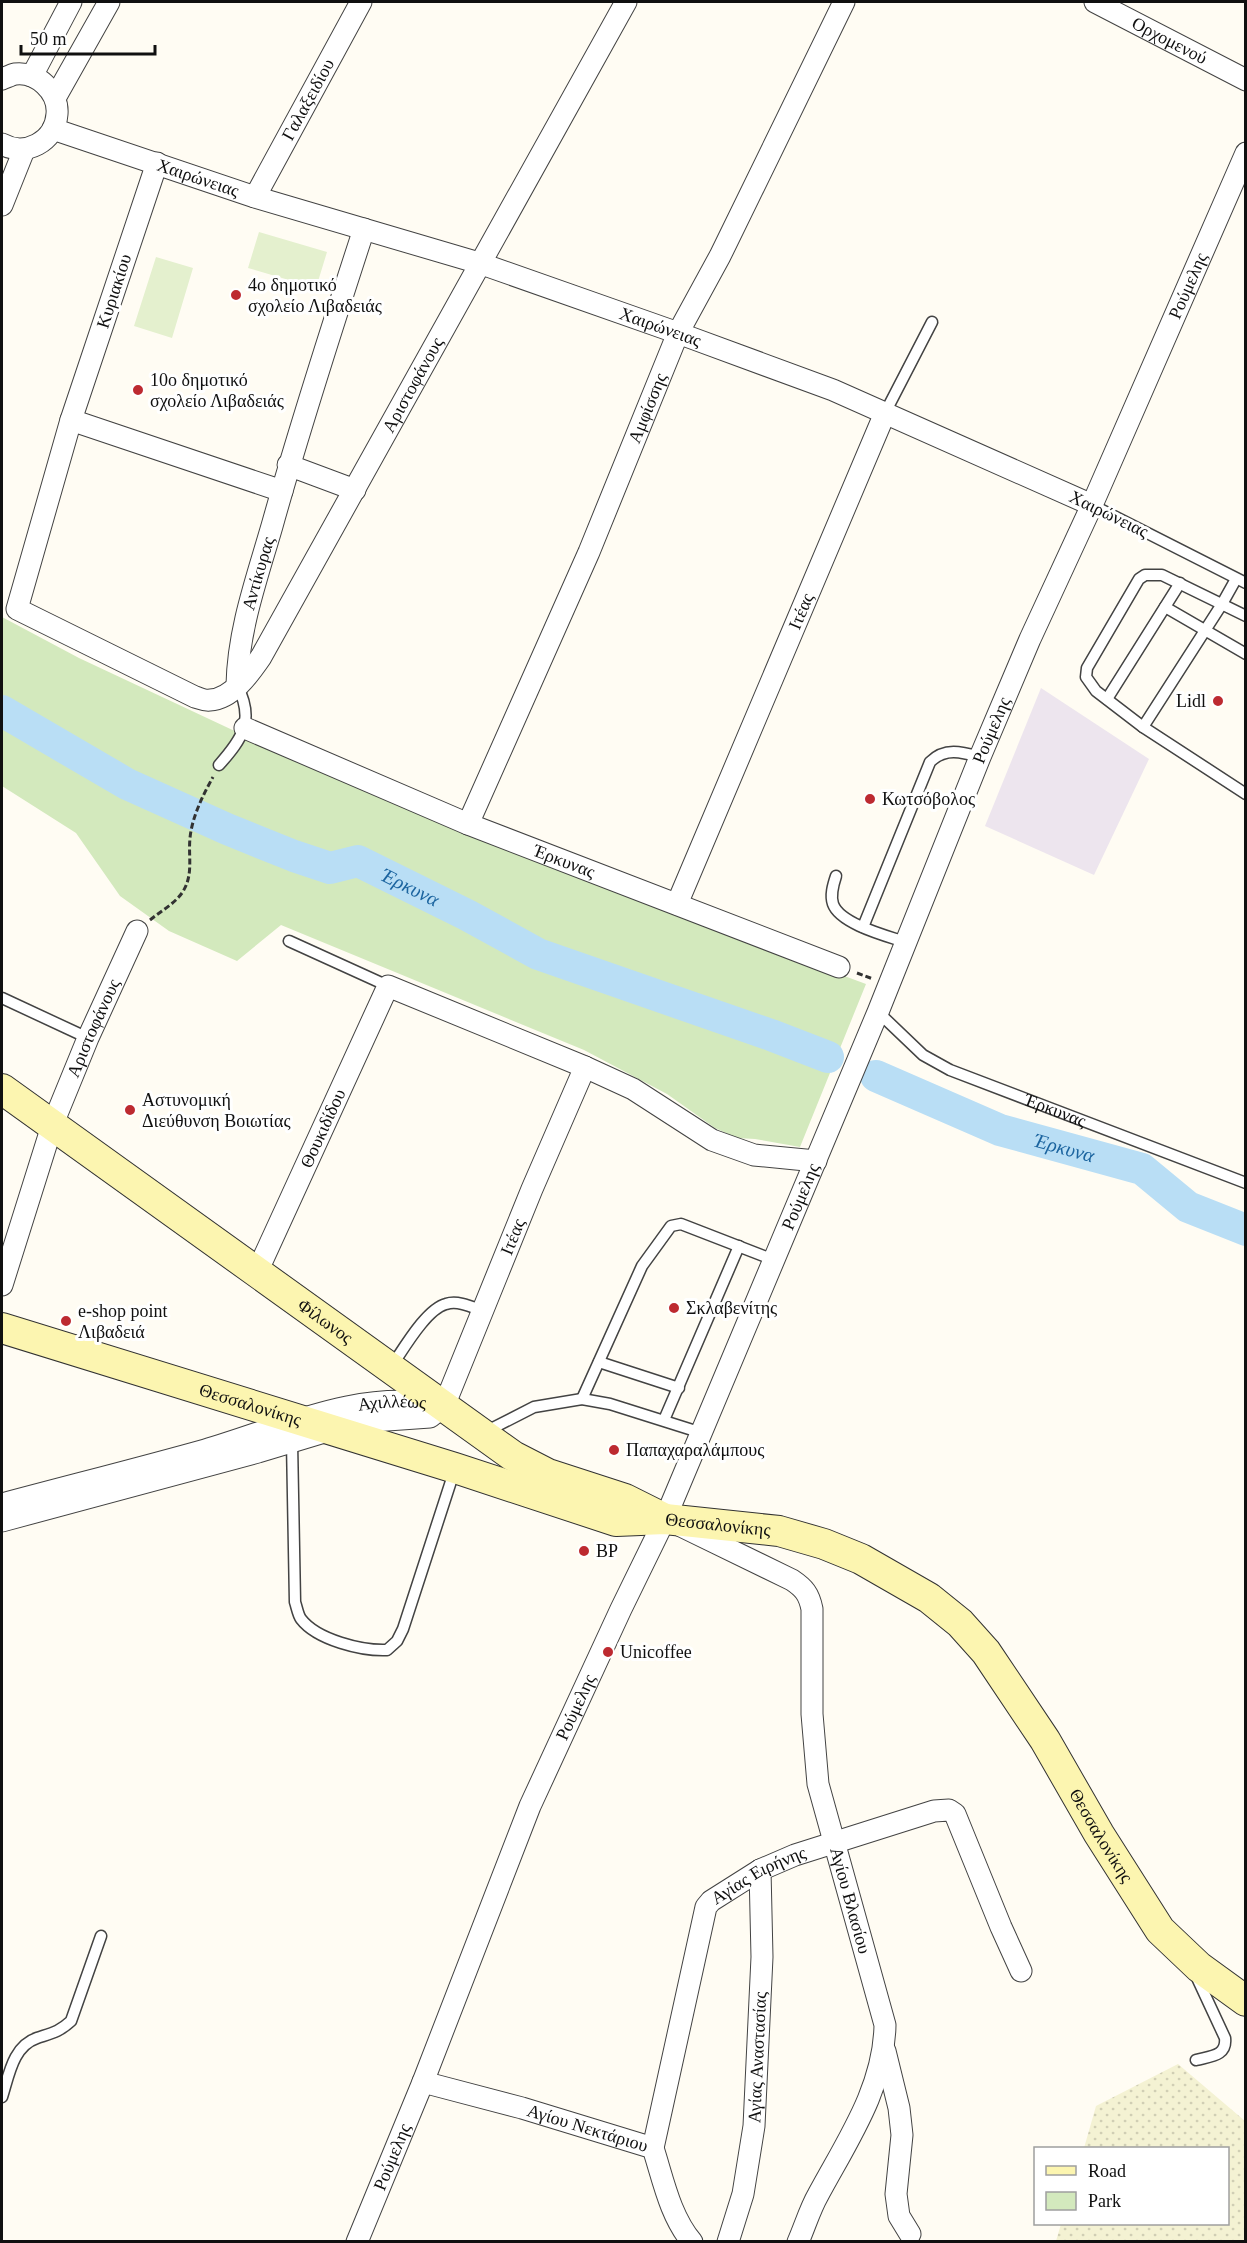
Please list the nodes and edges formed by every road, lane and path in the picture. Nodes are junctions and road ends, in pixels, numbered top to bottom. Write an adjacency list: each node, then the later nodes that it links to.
1 (71, 2): 7 (street)
2 (109, 2): 10 (street)
3 (361, 2): 16 (street, Γαλαξειδίου)
4 (626, 2): 19 (street, Αριστοφάνους)
5 (844, 2): 21 (street, Αμφίσσης)
6 (1095, 2): 9 (street, Ορχομενού)
7 (32, 76): 8 (street); 10 (street)
8 (2, 79)
9 (1245, 80)
10 (55, 98): 11 (street)
11 (53, 129): 13 (street); 15 (street, Χαιρώνειας)
12 (2, 144): 13 (street)
13 (24, 150): 17 (street)
14 (1245, 153): 27 (street, Ρούμελης)
15 (157, 163): 16 (street, Χαιρώνειας); 23 (street, Κυριακίου)
16 (255, 196): 18 (street, Χαιρώνειας)
17 (2, 205)
18 (364, 229): 19 (street, Χαιρώνειας); 24 (street, Αντίκυρας)
19 (479, 263): 21 (street, Χαιρώνειας); 25 (street, Αριστοφάνους)
20 (932, 322): 22 (lane, Ιτέας)
21 (678, 333): 22 (street, Χαιρώνειας); 43 (street, Αμφίσσης)
22 (885, 413): 27 (street, Χαιρώνειας); 45 (street, Ιτέας)
23 (71, 420): 26 (street); 35 (street, Κυριακίου)
24 (288, 465): 25 (street); 26 (street, Αντίκυρας)
25 (355, 490): 35 (street, Αριστοφάνους)
26 (282, 491): 35 (street, Αντίκυρας)
27 (1092, 505): 28 (lane, Χαιρώνειας); 39 (street, Ρούμελης)
28 (1241, 581): 30 (lane)
29 (1180, 583): 30 (lane); 31 (lane); 36 (lane)
30 (1222, 604): 32 (lane); 33 (lane)
31 (1165, 607): 33 (lane); 36 (lane)
32 (1245, 616)
33 (1204, 631): 34 (lane); 37 (lane)
34 (1245, 654)
35 (237, 686): 38 (lane)
36 (1107, 699): 37 (lane)
37 (1143, 727): 42 (lane)
38 (245, 728): 40 (lane); 43 (street, Έρκυνας)
39 (980, 757): 46 (lane); 49 (street, Ρούμελης)
40 (219, 765)
41 (206, 790): 47 (path)
42 (1245, 794)
43 (468, 824): 45 (street, Έρκυνας)
44 (836, 876): 46 (lane)
45 (677, 904): 50 (street, Έρκυνας)
46 (863, 927): 49 (lane)
47 (137, 931): 55 (street, Αριστοφάνους)
48 (289, 942): 52 (lane)
49 (905, 942): 51 (street, Ρούμελης)
50 (839, 967): 51 (path)
51 (889, 985): 54 (street, Ρούμελης)
52 (388, 986): 56 (street); 63 (street, Θουκιδίδου)
53 (2, 998): 55 (lane)
54 (878, 1012): 59 (street, Ρούμελης); 60 (lane, Έρκυνας)
55 (88, 1038): 58 (street, Αριστοφάνους)
56 (585, 1067): 59 (street); 65 (street, Ιτέας)
57 (2, 1089): 58 (main road, Φίλωνος)
58 (52, 1126): 63 (main road, Φίλωνος); 64 (street, Αριστοφάνους)
59 (816, 1161): 62 (street, Ρούμελης)
60 (1245, 1183)
61 (739, 1246): 62 (lane); 67 (lane); 69 (lane)
62 (774, 1260): 76 (street, Ρούμελης)
63 (257, 1272): 68 (main road, Φίλωνος)
64 (2, 1285)
65 (483, 1311): 68 (lane); 71 (street, Ιτέας)
66 (2, 1328): 73 (main road, Θεσσαλονίκης)
67 (599, 1362): 69 (lane); 70 (lane)
68 (390, 1368): 71 (main road, Φίλωνος)
69 (679, 1388): 72 (lane)
70 (582, 1399): 72 (lane); 75 (lane)
71 (444, 1406): 73 (street, Αχιλλέως); 74 (street, Αχιλλέως); 75 (main road, Φίλωνος)
72 (664, 1420): 76 (lane)
73 (294, 1430): 74 (main road, Θεσσαλονίκης); 77 (lane); 78 (street, Αχιλλέως); 80 (street, Αχιλλέως)
74 (331, 1430): 77 (main road, Θεσσαλονίκης)
75 (482, 1433): 79 (main road, Φίλωνος)
76 (702, 1433): 79 (street, Ρούμελης)
77 (455, 1468): 79 (main road, Θεσσαλονίκης)
78 (2, 1504)
79 (665, 1519): 81 (street, Αγίου Βλασίου); 84 (main road, Θεσσαλονίκης); 89 (street, Ρούμελης)
80 (2, 1521)
81 (834, 1843): 82 (street, Αγίας Ειρήνης); 85 (street, Αγίας Ειρήνης); 87 (street, Αγίου Βλασίου)
82 (760, 1870): 91 (street, Αγίας Ειρήνης); 95 (street, Αγίας Αναστασίας)
83 (101, 1936): 90 (lane)
84 (1199, 1967): 86 (main road, Θεσσαλονίκης); 88 (lane)
85 (1021, 1971)
86 (1245, 2001)
87 (885, 2048): 92 (street); 96 (street, Αγίου Βλασίου)
88 (1196, 2060)
89 (423, 2082): 91 (street, Αγίου Νεκτάριου); 93 (street, Ρούμελης)
90 (2, 2097)
91 (653, 2148): 94 (street, Αγίου Νεκτάριου)
92 (910, 2234)
93 (357, 2241)
94 (692, 2241)
95 (728, 2241)
96 (798, 2241)

